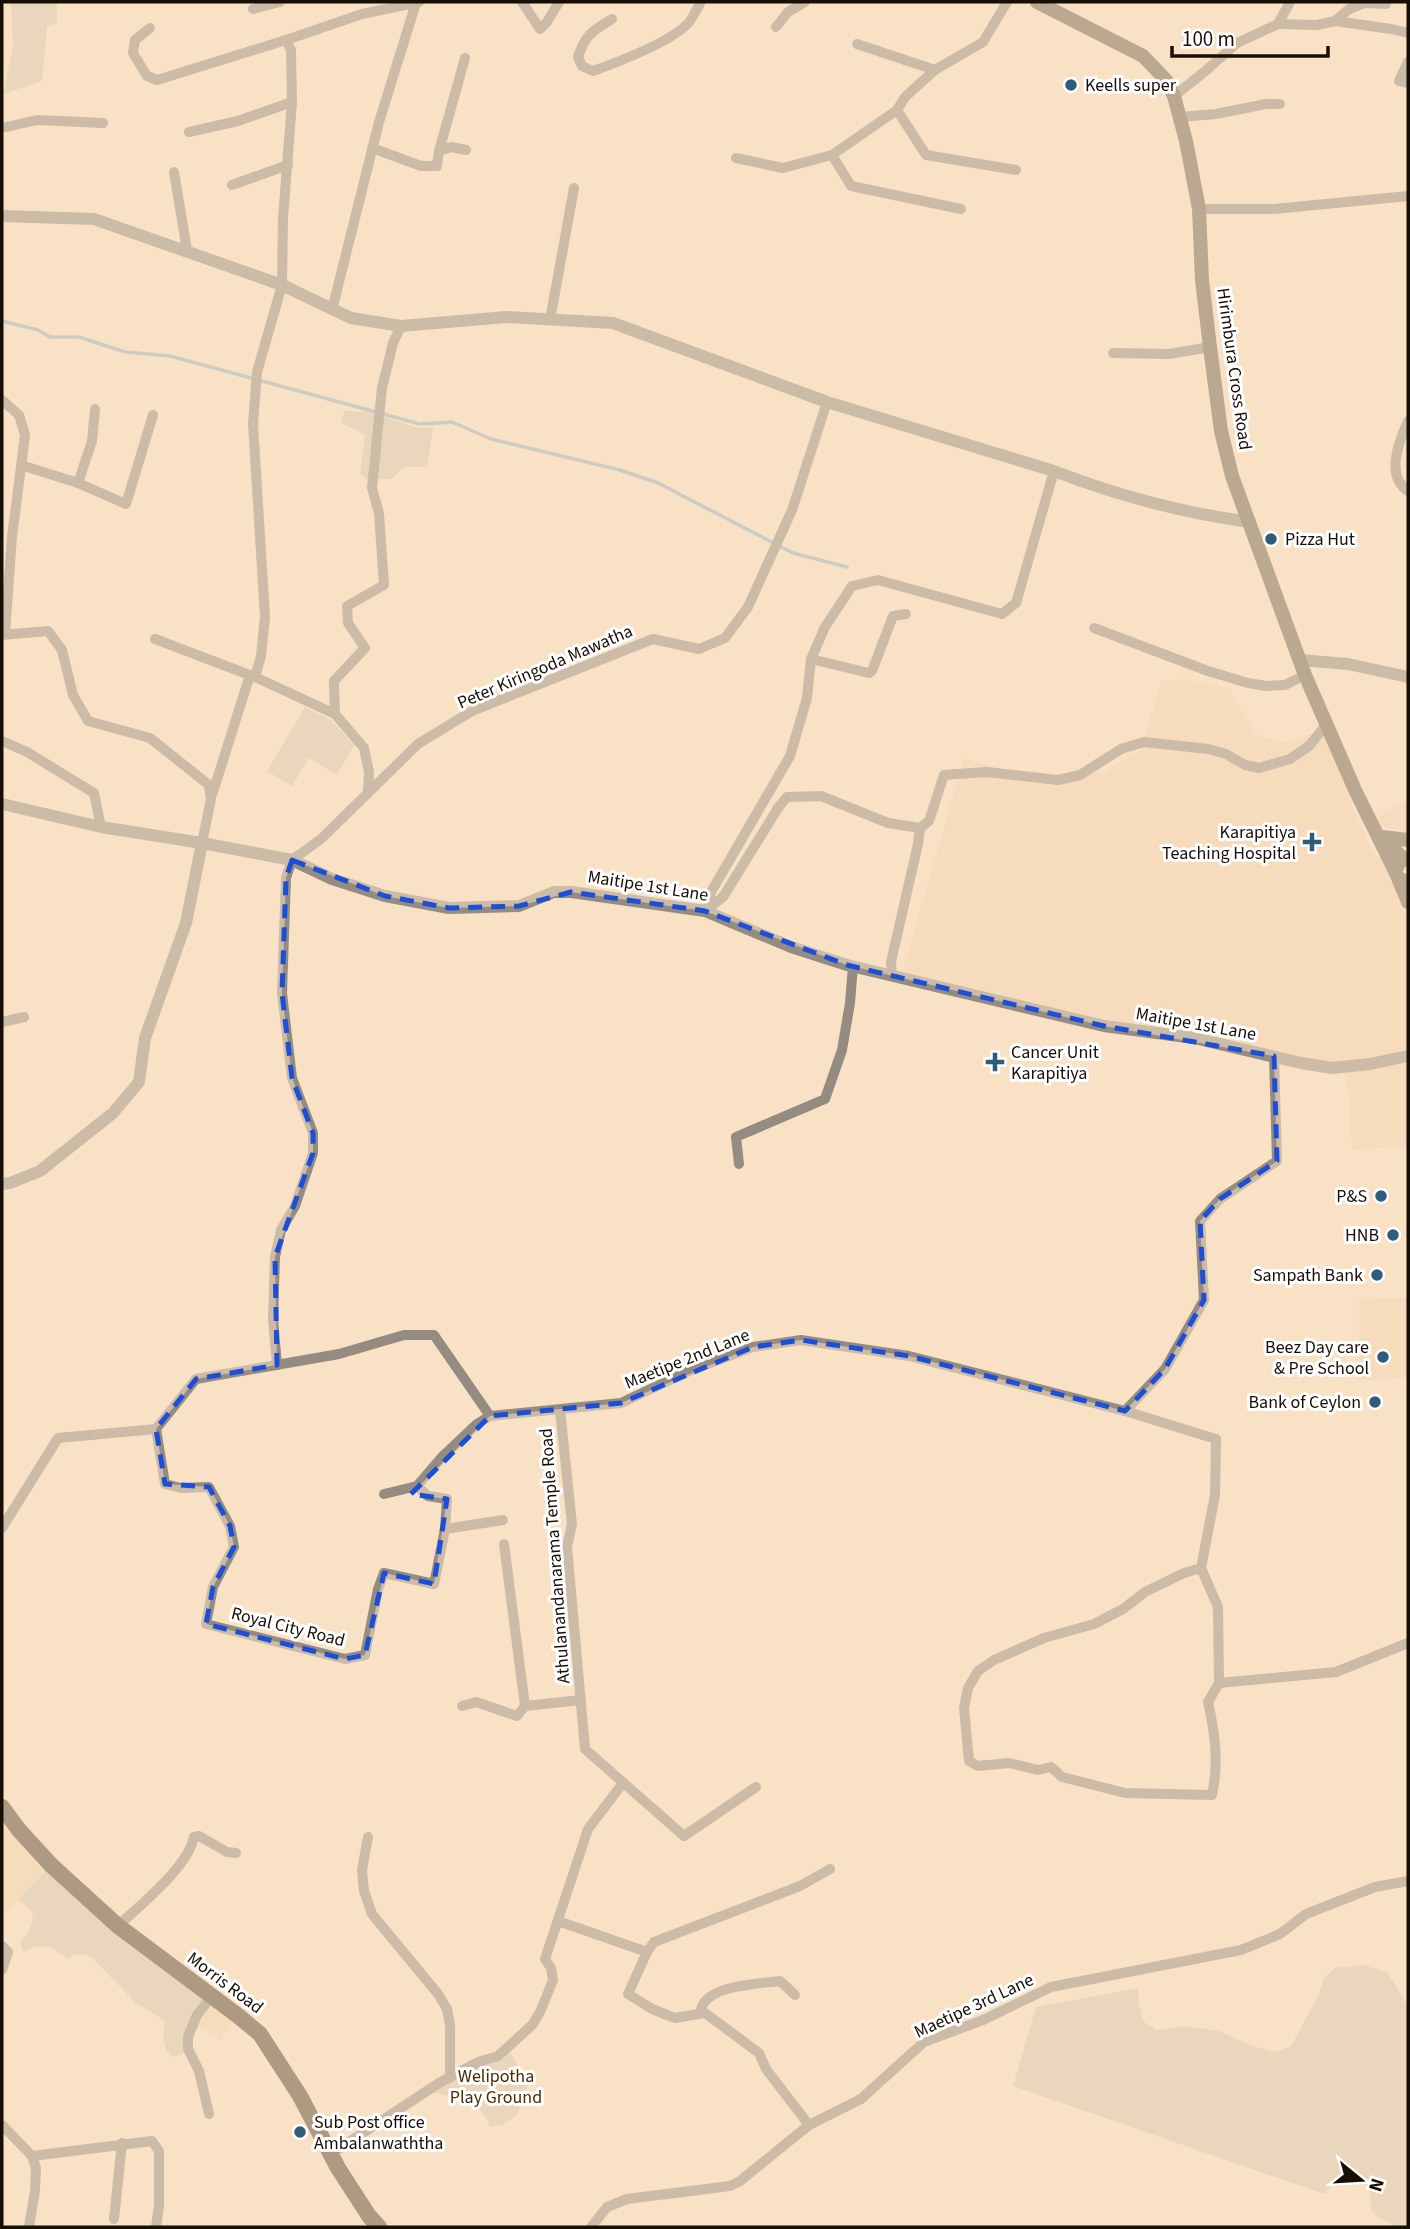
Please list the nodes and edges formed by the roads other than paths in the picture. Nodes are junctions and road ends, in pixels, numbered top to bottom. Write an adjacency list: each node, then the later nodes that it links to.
1 (280, 2): 11 (street)
2 (417, 2): 18 (street); 32 (street)
3 (522, 2): 4 (street)
4 (559, 2)
5 (701, 2): 12 (street)
6 (805, 2): 15 (street)
7 (1007, 2): 22 (street)
8 (1037, 2): 24 (main road, Hirimbura Cross Road)
9 (1290, 2): 14 (street)
10 (1386, 4): 13 (street)
11 (253, 9)
12 (612, 19)
13 (1335, 21): 14 (street); 17 (street)
14 (1278, 24): 24 (street)
15 (776, 27)
16 (150, 28): 18 (street)
17 (1408, 33)
18 (286, 40): 25 (street)
19 (857, 44): 22 (street)
20 (465, 58): 34 (street)
21 (1408, 62): 23 (street)
22 (935, 69): 27 (street)
23 (1408, 83)
24 (1174, 96): 28 (main road, Hirimbura Cross Road)
25 (292, 102): 31 (street); 37 (street)
26 (1280, 104): 28 (street)
27 (897, 110): 35 (street); 38 (street)
28 (1180, 117): 44 (main road, Hirimbura Cross Road)
29 (103, 123): 30 (street)
30 (2, 128)
31 (189, 132)
32 (372, 148): 34 (street); 48 (street)
33 (466, 150): 34 (street)
34 (439, 151)
35 (832, 155): 36 (street); 43 (street)
36 (736, 158)
37 (288, 165): 40 (street); 47 (street)
38 (1016, 170)
39 (174, 172): 46 (street)
40 (232, 185)
41 (574, 188): 49 (street)
42 (1408, 196): 44 (street)
43 (961, 209)
44 (1199, 209): 51 (main road, Hirimbura Cross Road)
45 (2, 216): 46 (street)
46 (187, 250): 47 (street)
47 (282, 285): 48 (street); 70 (street)
48 (332, 310): 50 (street)
49 (550, 320): 50 (street); 54 (street)
50 (401, 326): 72 (street)
51 (1210, 347): 52 (street); 62 (main road, Hirimbura Cross Road)
52 (1113, 353)
53 (2, 400): 58 (street)
54 (827, 402): 59 (street); 75 (street, Peter Kiringoda Mawatha)
55 (95, 409): 60 (street)
56 (153, 415): 60 (street)
57 (1408, 421): 61 (street)
58 (21, 465): 60 (street); 65 (street)
59 (1054, 471): 62 (street); 67 (street)
60 (78, 483)
61 (1408, 491)
62 (1250, 522): 68 (main road, Hirimbura Cross Road)
63 (906, 614): 67 (street)
64 (1094, 628): 69 (street)
65 (3, 634): 76 (street)
66 (155, 639): 70 (street)
67 (811, 659): 86 (street)
68 (1299, 660): 69 (main road, Hirimbura Cross Road); 71 (street)
69 (1305, 675): 73 (main road, Hirimbura Cross Road)
70 (252, 676): 72 (street); 76 (street)
71 (1408, 677)
72 (335, 714): 75 (street)
73 (1326, 725): 79 (street); 80 (main road, Hirimbura Cross Road)
74 (2, 741): 78 (street)
75 (368, 793): 83 (street, Peter Kiringoda Mawatha)
76 (211, 799): 82 (street)
77 (2, 804): 78 (street, Maitipe 1st Lane)
78 (102, 827): 82 (street, Maitipe 1st Lane)
79 (920, 828): 86 (street); 88 (street)
80 (1378, 834): 81 (main road); 84 (main road)
81 (1408, 840)
82 (202, 843): 83 (street, Maitipe 1st Lane); 94 (street)
83 (292, 860): 86 (street, Maitipe 1st Lane); 95 (street)
84 (1404, 867): 85 (main road)
85 (1408, 902)
86 (705, 911): 87 (street, Maitipe 1st Lane)
87 (853, 966): 88 (street, Maitipe 1st Lane); 93 (street)
88 (892, 975): 91 (street, Maitipe 1st Lane)
89 (24, 1017): 90 (street)
90 (2, 1022)
91 (1273, 1056): 92 (street, Maitipe 1st Lane); 97 (street)
92 (1408, 1056)
93 (739, 1164)
94 (2, 1184)
95 (277, 1365): 98 (street); 99 (street)
96 (558, 1410): 97 (street, Maetipe 2nd Lane); 98 (street, Maetipe 2nd Lane); 101 (street); 110 (street, Athulanandanarama Temple Road)
97 (1125, 1411): 107 (street, Maetipe 2nd Lane)
98 (490, 1416): 100 (street)
99 (156, 1429): 104 (street); 105 (street, Royal City Road)
100 (417, 1486): 102 (street); 105 (street)
101 (563, 1489)
102 (384, 1494)
103 (503, 1520): 105 (street)
104 (2, 1528)
105 (444, 1529)
106 (504, 1544): 112 (street)
107 (1201, 1568): 109 (street); 109 (street)
108 (1408, 1643): 109 (street)
109 (1219, 1684)
110 (581, 1700): 112 (street, Athulanandanarama Temple Road); 113 (street, Athulanandanarama Temple Road)
111 (463, 1706): 112 (street, Athulanandanarama Temple Road)
112 (525, 1706)
113 (623, 1783): 114 (street, Athulanandanarama Temple Road); 120 (street)
114 (756, 1787)
115 (2, 1807): 121 (main road, Morris Road)
116 (369, 1837): 128 (street)
117 (236, 1853): 121 (street)
118 (830, 1869): 123 (street)
119 (1408, 1881): 131 (street, Maetipe 3rd Lane)
120 (558, 1921): 123 (street); 128 (street)
121 (118, 1926): 126 (main road, Morris Road)
122 (2, 1946): 124 (street)
123 (647, 1952): 127 (street)
124 (2, 1970)
125 (794, 1995): 127 (street)
126 (212, 1996): 129 (street); 133 (main road, Morris Road)
127 (704, 2013): 131 (street)
128 (450, 2078): 133 (street)
129 (209, 2113)
130 (2, 2124): 134 (street)
131 (809, 2125): 139 (street, Maetipe 3rd Lane)
132 (122, 2143): 134 (street); 135 (street); 137 (street)
133 (331, 2154): 138 (main road, Morris Road)
134 (33, 2156): 136 (street)
135 (114, 2219)
136 (29, 2227)
137 (156, 2227)
138 (379, 2227)
139 (591, 2227)

